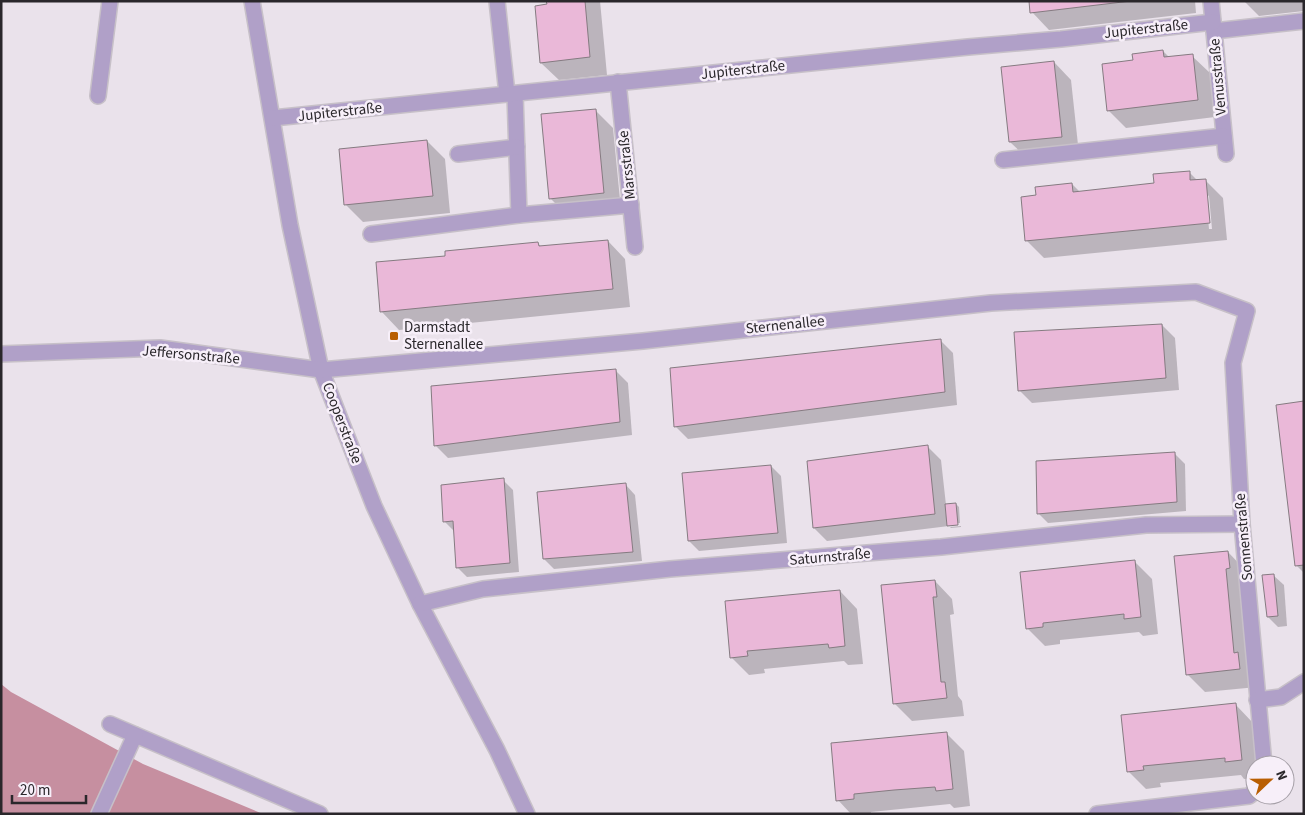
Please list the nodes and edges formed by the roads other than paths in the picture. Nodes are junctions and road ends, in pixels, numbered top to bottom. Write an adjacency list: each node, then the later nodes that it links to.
1 (110, 1): 9 (street)
2 (252, 1): 10 (street, Cooperstraße)
3 (497, 1): 8 (street)
4 (1211, 1): 6 (street, Venusstraße)
5 (1304, 21): 6 (street, Jupiterstraße)
6 (1214, 26): 7 (street, Jupiterstraße); 11 (street, Venusstraße)
7 (618, 82): 8 (street, Jupiterstraße); 16 (street, Marsstraße)
8 (511, 94): 10 (street, Jupiterstraße); 12 (street)
9 (98, 96)
10 (272, 118): 22 (street, Cooperstraße)
11 (1224, 136): 14 (street, Venusstraße); 15 (street)
12 (517, 147): 13 (street); 17 (street)
13 (458, 154)
14 (1226, 154)
15 (1003, 160)
16 (631, 205): 17 (street); 19 (street, Marsstraße)
17 (519, 214): 18 (street)
18 (371, 234)
19 (635, 247)
20 (1247, 311): 22 (street, Sternenallee); 23 (street, Sonnenstraße)
21 (1, 354): 22 (street, Jeffersonstraße)
22 (321, 370): 24 (street, Cooperstraße)
23 (1242, 524): 24 (street, Saturnstraße); 26 (street, Sonnenstraße)
24 (420, 604): 33 (street, Cooperstraße)
25 (1304, 682): 26 (street)
26 (1257, 700): 29 (street, Sonnenstraße)
27 (110, 724): 28 (street)
28 (135, 735): 31 (street); 32 (street)
29 (1263, 755)
30 (1245, 796): 34 (street)
31 (99, 814)
32 (320, 814)
33 (527, 814)
34 (1098, 814)

